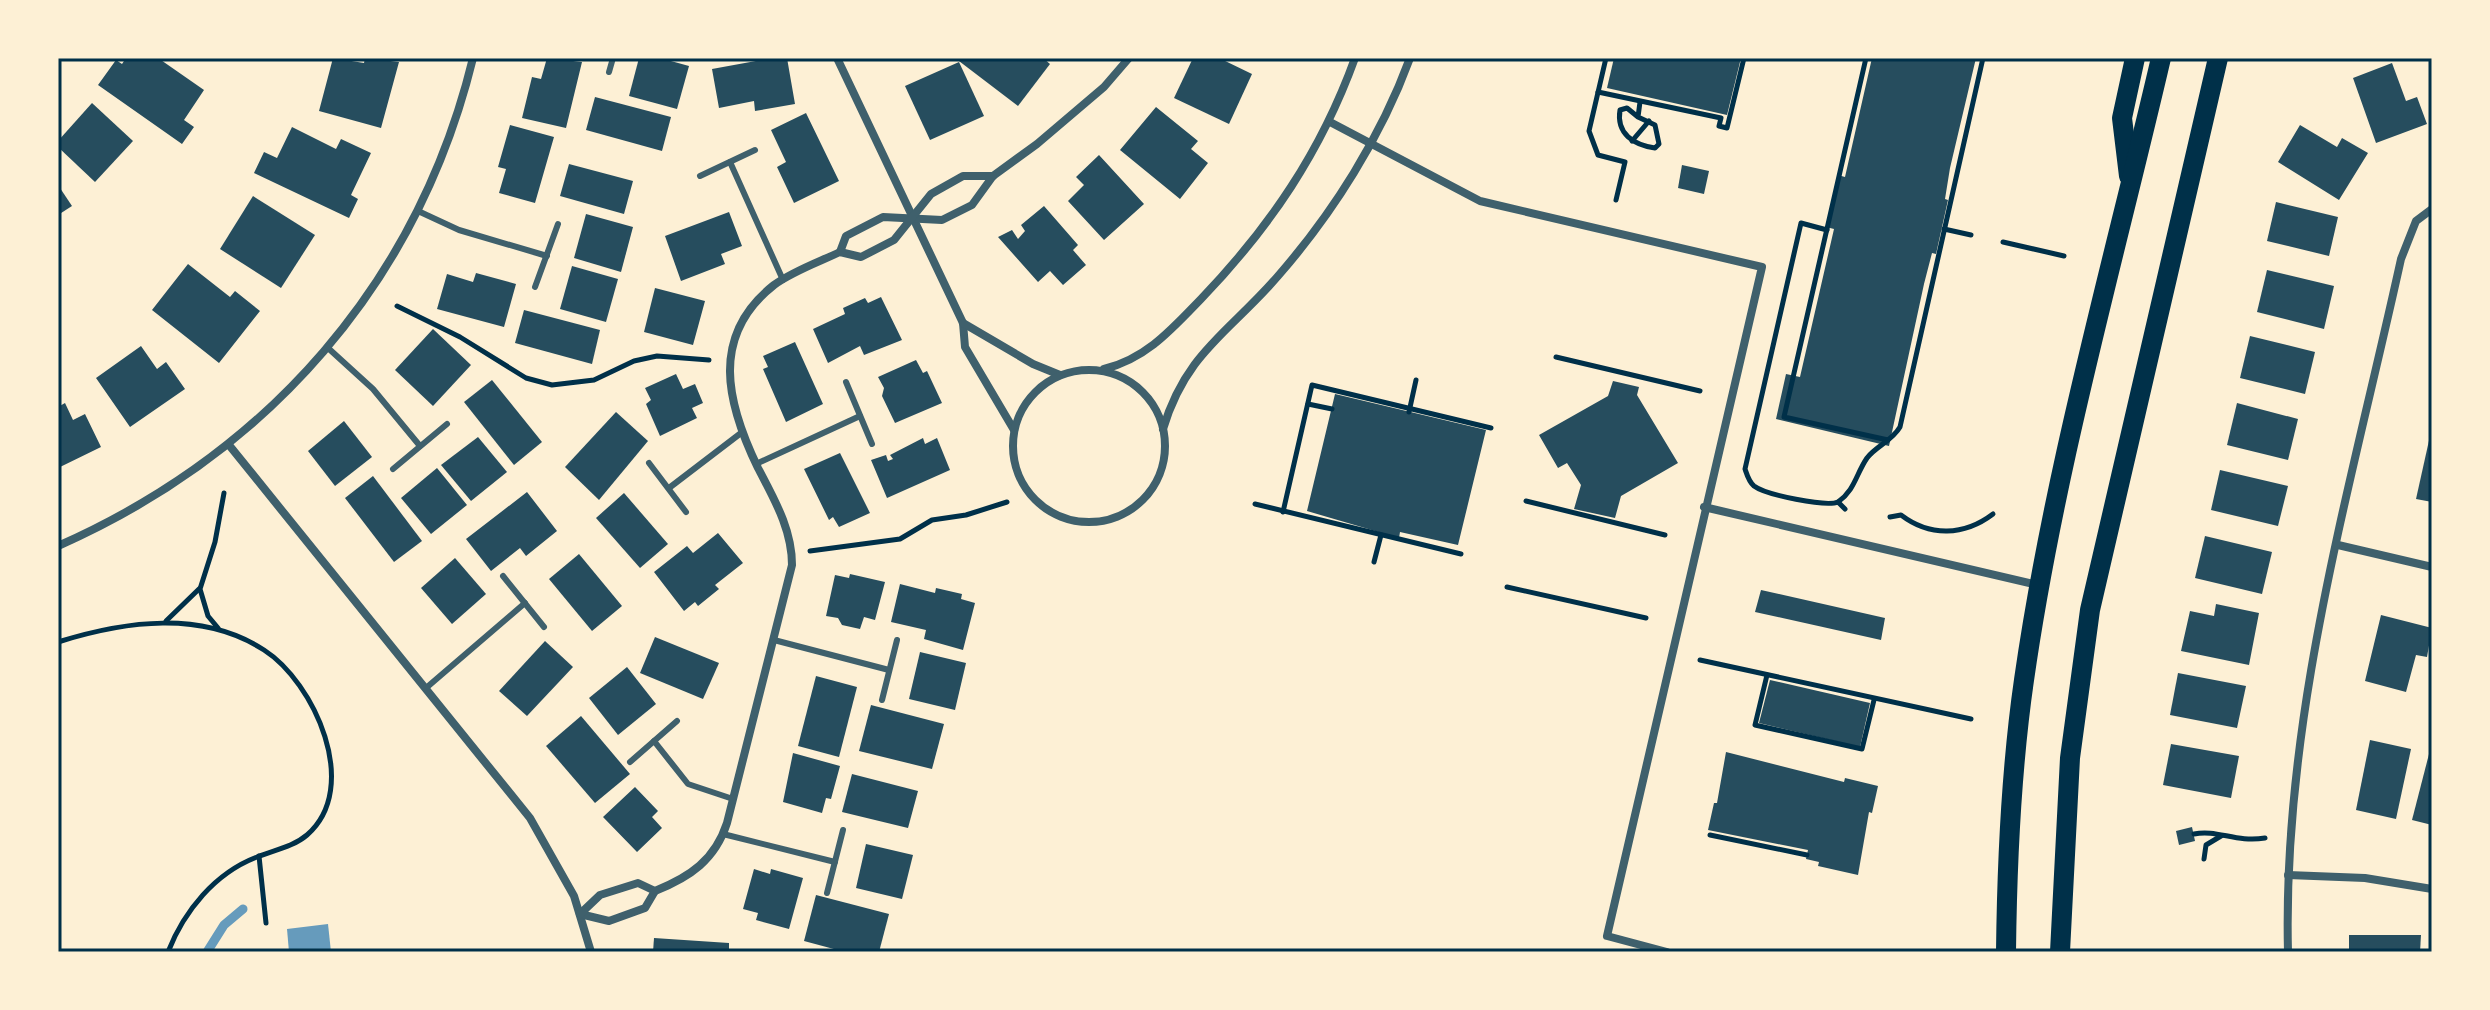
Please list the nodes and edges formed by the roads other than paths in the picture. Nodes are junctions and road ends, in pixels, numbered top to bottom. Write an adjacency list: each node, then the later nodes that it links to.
1 (473, 58): 19 (street)
2 (613, 58): 10 (lane)
3 (837, 58): 20 (street)
4 (1129, 58): 16 (street)
5 (1355, 58): 11 (street)
6 (1410, 58): 12 (street)
7 (2135, 58): 17 (main road)
8 (2161, 58): 17 (main road)
9 (2218, 58): 72 (main road)
10 (609, 72)
11 (1330, 122): 12 (street); 28 (street)
12 (1370, 143): 34 (street); 43 (street)
13 (755, 150): 14 (lane)
14 (730, 162): 15 (lane); 24 (lane)
15 (700, 176)
16 (993, 176): 20 (street); 20 (street)
17 (2130, 190): 49 (main road)
18 (2430, 210): 45 (street)
19 (418, 211): 23 (lane); 27 (street)
20 (912, 218): 22 (street); 22 (street); 26 (street)
21 (558, 224): 23 (lane)
22 (840, 252): 24 (street)
23 (547, 256): 25 (lane)
24 (783, 280): 35 (street)
25 (535, 287)
26 (963, 323): 29 (street); 33 (street)
27 (328, 348): 37 (street); 38 (lane)
28 (1100, 370): 29 (street); 34 (street)
29 (1060, 375): 33 (street)
30 (846, 382): 31 (lane)
31 (860, 416): 36 (lane); 40 (lane)
32 (447, 424): 38 (lane)
33 (1014, 430): 34 (street)
34 (1163, 430)
35 (741, 433): 40 (street); 42 (lane)
36 (872, 444)
37 (229, 445): 46 (street); 55 (street)
38 (420, 446): 41 (lane)
39 (649, 463): 42 (lane)
40 (756, 464): 52 (street)
41 (393, 469)
42 (669, 488): 44 (lane)
43 (1704, 507): 49 (street); 70 (street)
44 (686, 512)
45 (2338, 545): 47 (street); 64 (street)
46 (58, 546)
47 (2432, 567)
48 (503, 576): 50 (lane)
49 (2040, 585): 71 (main road)
50 (525, 603): 51 (lane); 55 (lane)
51 (544, 627)
52 (774, 640): 54 (lane); 60 (street)
53 (897, 640): 54 (lane)
54 (889, 670): 56 (lane)
55 (426, 688): 68 (street)
56 (882, 700)
57 (677, 721): 58 (lane)
58 (654, 741): 59 (lane); 60 (lane)
59 (630, 762)
60 (733, 799): 62 (street)
61 (843, 830): 63 (lane)
62 (723, 834): 63 (lane); 66 (street)
63 (835, 862): 67 (lane)
64 (2288, 875): 65 (street); 73 (street)
65 (2432, 889)
66 (655, 891): 68 (street); 68 (street)
67 (827, 893)
68 (580, 914): 69 (street)
69 (591, 952)
70 (1667, 952)
71 (2006, 952)
72 (2060, 952)
73 (2288, 952)

